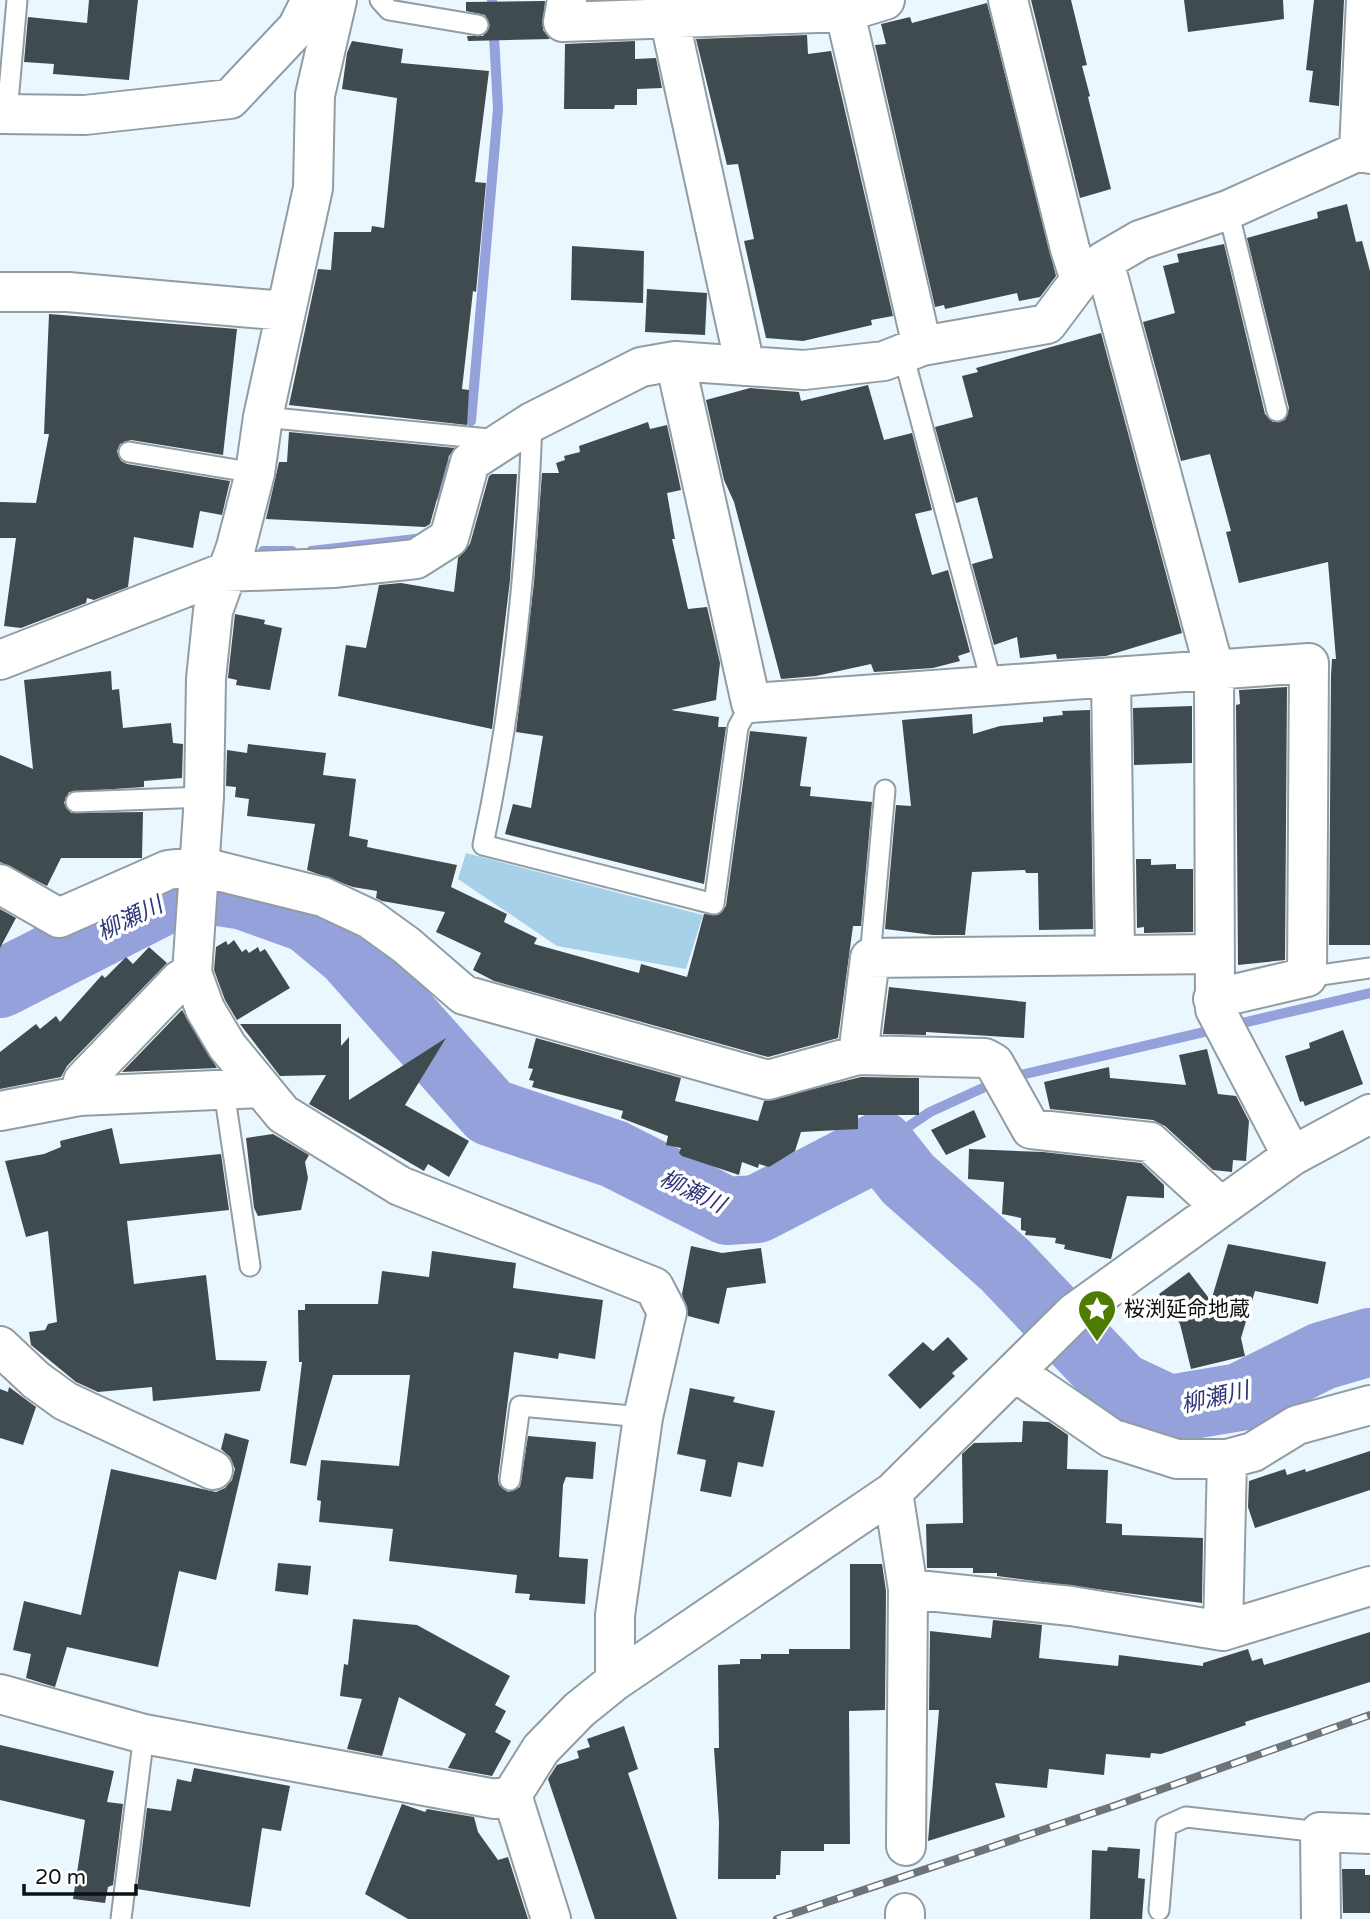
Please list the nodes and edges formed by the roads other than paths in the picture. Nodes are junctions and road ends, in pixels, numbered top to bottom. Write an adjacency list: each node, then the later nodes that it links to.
1 (17, 0): 12 (lane)
2 (311, 0): 12 (street)
3 (337, 0): 17 (street)
4 (380, 0): 11 (lane)
5 (567, 0): 10 (street)
6 (885, 0): 9 (street)
7 (1008, 0): 15 (street)
8 (1366, 0): 13 (street)
9 (844, 6): 10 (street); 18 (street)
10 (669, 17): 20 (street)
11 (478, 25)
12 (3, 113)
13 (1364, 152): 14 (street)
14 (1228, 210): 15 (street); 21 (lane)
15 (1092, 270): 18 (street); 28 (street)
16 (0, 292): 17 (street)
17 (285, 311): 22 (street)
18 (913, 350): 20 (street); 30 (lane)
19 (675, 361): 20 (street); 23 (street); 31 (street)
20 (745, 366)
21 (1277, 411)
22 (263, 417): 23 (lane); 25 (street)
23 (518, 431): 26 (street); 31 (lane)
24 (129, 452): 25 (lane)
25 (255, 473): 26 (street)
26 (225, 572): 27 (street); 33 (street)
27 (0, 660)
28 (1214, 668): 29 (street); 38 (street); 42 (street)
29 (1111, 678): 30 (street); 37 (street)
30 (992, 685): 31 (street)
31 (751, 703)
32 (885, 790): 39 (lane)
33 (204, 797): 34 (lane); 35 (street)
34 (76, 802)
35 (198, 874): 36 (street); 41 (street); 44 (street)
36 (0, 884)
37 (1115, 954): 38 (street); 39 (street)
38 (1214, 954): 43 (street)
39 (870, 958): 44 (street)
40 (1370, 968): 42 (lane)
41 (192, 973): 45 (street); 46 (street)
42 (1307, 977): 43 (street)
43 (1220, 1016): 49 (street)
44 (858, 1055): 50 (street)
45 (242, 1089): 46 (street); 51 (lane); 55 (street)
46 (79, 1096): 47 (street)
47 (0, 1111)
48 (1370, 1114): 49 (street)
49 (1292, 1156): 50 (street)
50 (1221, 1207): 53 (street)
51 (250, 1266)
52 (0, 1346): 57 (street)
53 (1028, 1360): 56 (street); 59 (street)
54 (1370, 1405): 56 (street)
55 (643, 1417): 58 (lane); 63 (street)
56 (1227, 1460): 62 (street)
57 (213, 1470)
58 (510, 1480)
59 (893, 1492): 61 (street); 63 (street)
60 (1370, 1586): 62 (street)
61 (908, 1589): 62 (street); 69 (street)
62 (1223, 1631)
63 (615, 1681): 66 (street)
64 (0, 1695): 65 (street)
65 (144, 1734): 66 (street); 71 (lane)
66 (512, 1795): 72 (street)
67 (1320, 1832): 68 (street); 70 (lane); 73 (street)
68 (1370, 1835)
69 (906, 1846)
70 (1159, 1910)
71 (121, 1919)
72 (551, 1919)
73 (1321, 1919)

